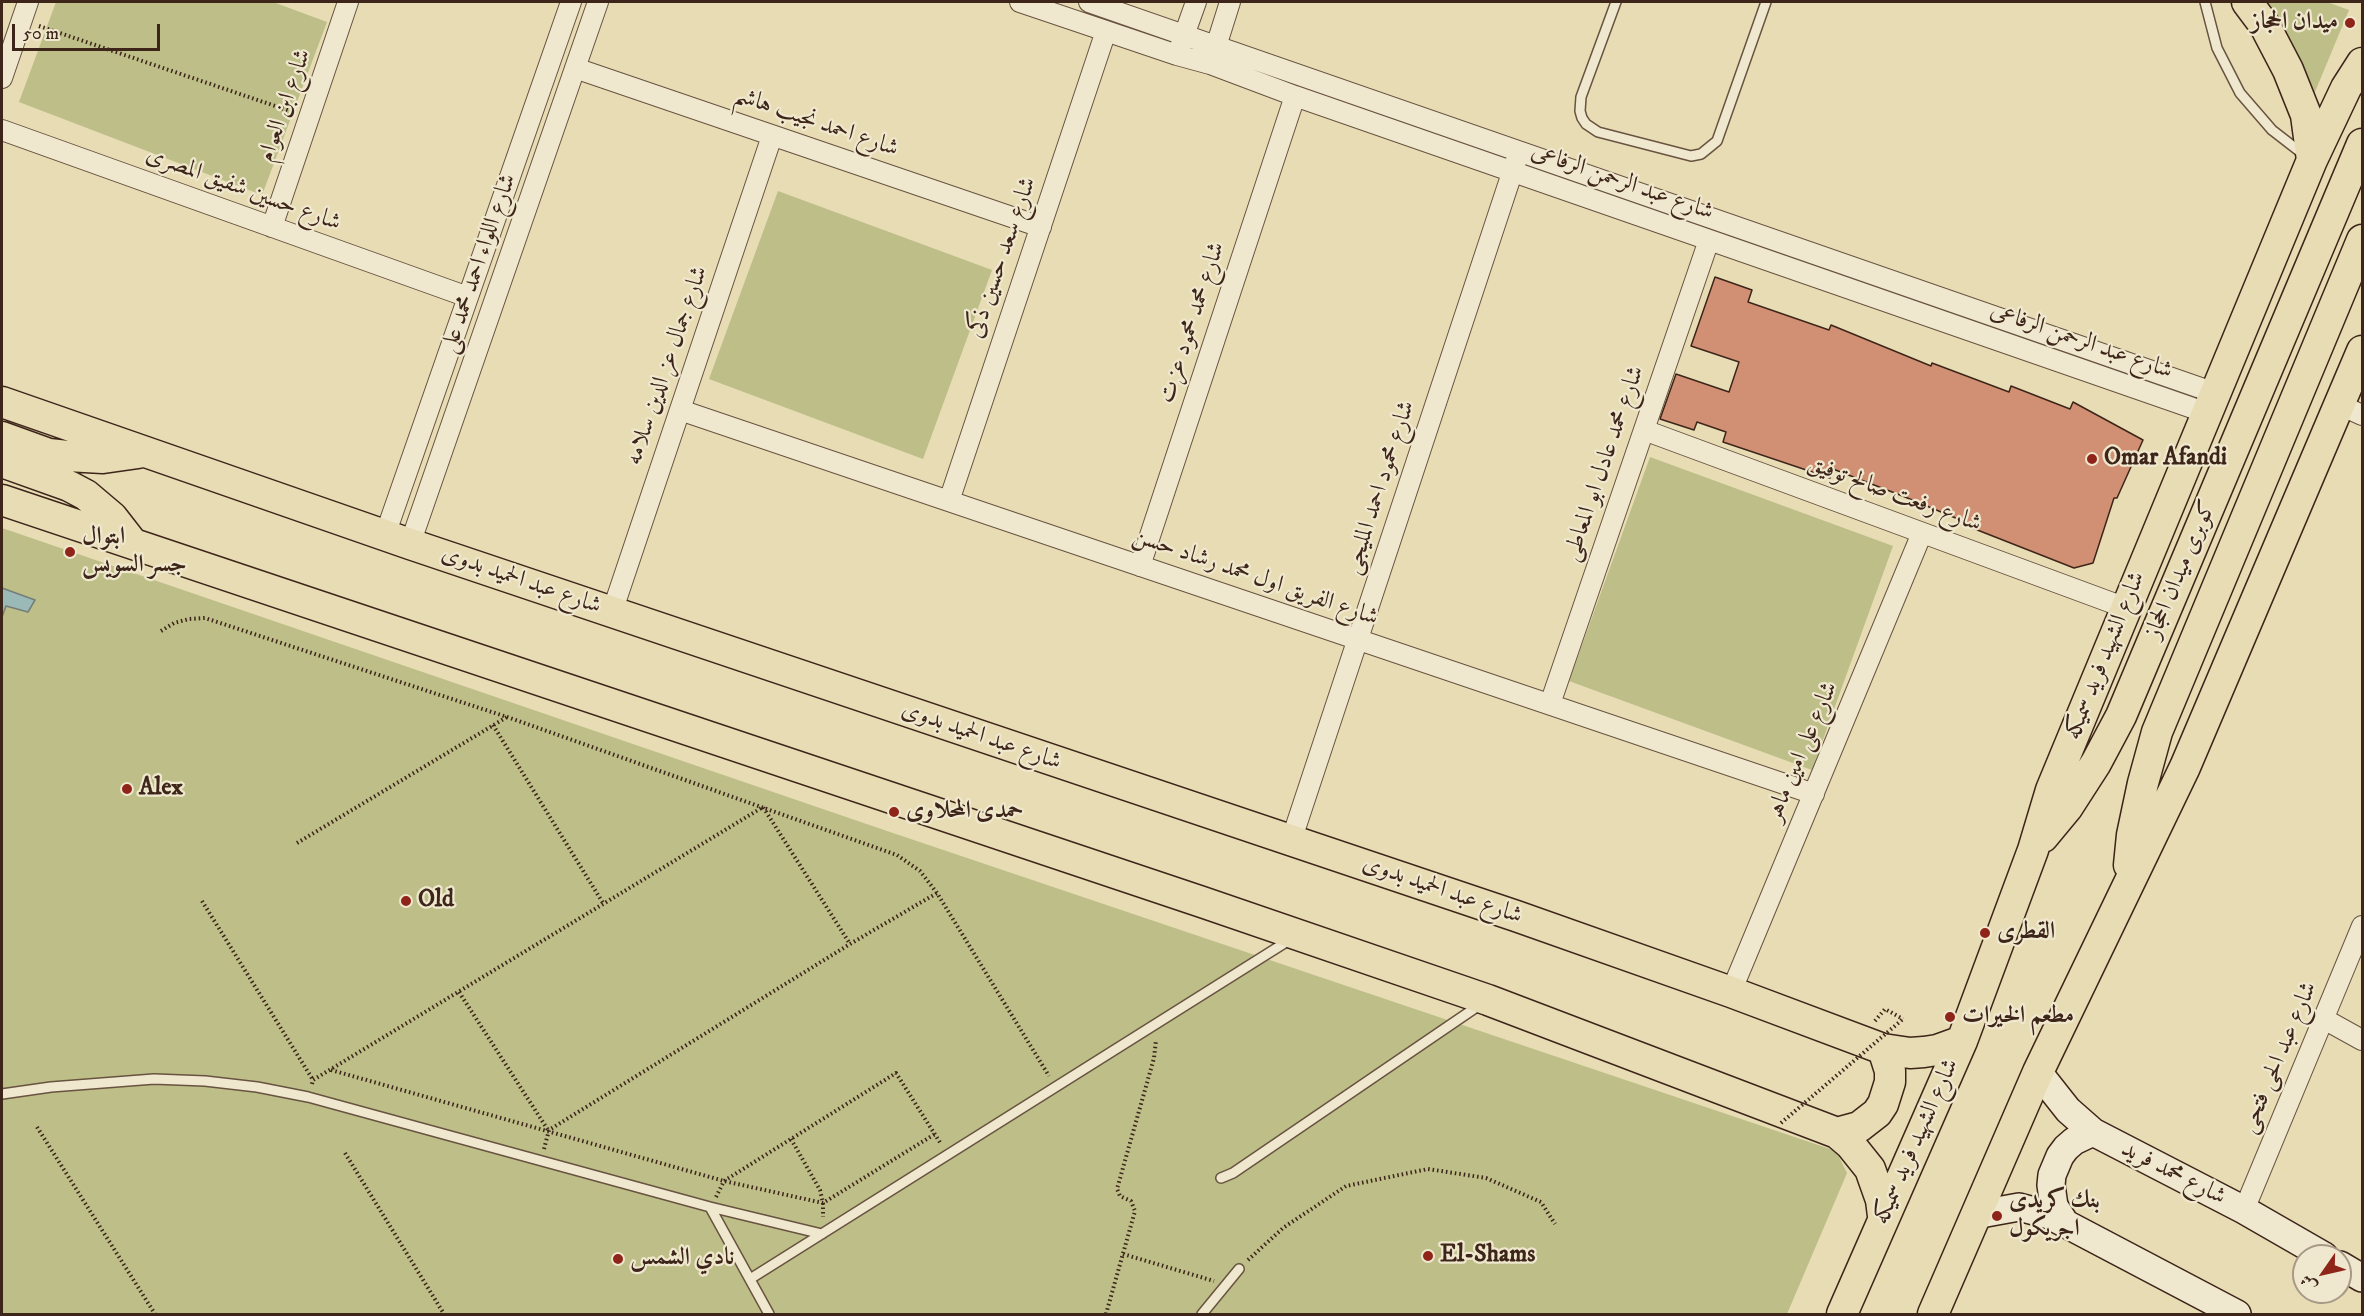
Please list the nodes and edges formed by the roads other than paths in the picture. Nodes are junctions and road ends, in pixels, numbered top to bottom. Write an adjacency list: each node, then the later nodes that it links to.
1 (348, 2): 28 (street, شارع ابن العوام)
2 (571, 2): 32 (street, شارع اللواء احمد محمد على)
3 (598, 2): 19 (street, شارع اللواء احمد محمد على)
4 (1020, 2): 13 (street, شارع عبد الرحمن الرفاعى)
5 (1089, 2): 14 (street, شارع عبد الرحمن الرفاعى)
6 (1196, 2): 14 (street)
7 (1230, 2): 15 (street)
8 (1616, 2): 9 (lane)
9 (1766, 2)
10 (2205, 2): 26 (lane)
11 (2247, 2): 26 (main road, شارع الشهيد فريد سميكه)
12 (24, 11): 20 (street)
13 (1106, 31): 16 (street, شارع عبد الرحمن الرفاعى); 29 (street, شارع سعد حسين ذكى)
14 (1185, 34): 15 (street, شارع عبد الرحمن الرفاعى); 16 (street)
15 (1216, 45): 18 (street); 25 (street, شارع عبد الرحمن الرفاعى)
16 (1177, 55): 18 (street, شارع عبد الرحمن الرفاعى)
17 (2362, 63): 26 (main road)
18 (1210, 64): 21 (street, شارع عبد الرحمن الرفاعى)
19 (574, 68): 23 (street, شارع احمد نجيب هاشم); 45 (street, شارع اللواء احمد محمد على)
20 (2, 78)
21 (1295, 96): 27 (street, شارع عبد الرحمن الرفاعى); 47 (street, شارع محمد محمود عزت)
22 (2, 130): 28 (street, شارع حسين شفيق المصرى)
23 (772, 136): 29 (street, شارع احمد نجيب هاشم); 36 (street, شارع جمال عز الدين سلامه)
24 (2362, 144): 54 (main road, كوبرى ميدان الحجاز)
25 (1520, 150): 27 (street, شارع محمود احمد المليجى); 35 (street, شارع عبد الرحمن الرفاعى)
26 (2312, 160): 35 (main road, شارع الشهيد فريد سميكه)
27 (1513, 172): 30 (street, شارع عبد الرحمن الرفاعى); 50 (street, شارع محمود احمد المليجى)
28 (272, 227): 32 (street, شارع حسين شفيق المصرى)
29 (1041, 227): 43 (street, شارع سعد حسين ذكى)
30 (1709, 240): 35 (street, شارع عبد الرحمن الرفاعى); 38 (street, شارع محمد عادل ابو المعاطى)
31 (2362, 240): 55 (main road, كوبرى ميدان الحجاز)
32 (468, 297): 45 (street, شارع اللواء احمد محمد على)
33 (2362, 351): 37 (main road)
34 (2, 402): 40 (main road, شارع عبد الحميد بدوى)
35 (2211, 403): 48 (main road, شارع الشهيد فريد سميكه)
36 (680, 410): 43 (street, شارع الفريق اول محمد رشاد حسن); 49 (street, شارع جمال عز الدين سلامه)
37 (2351, 410): 55 (main road)
38 (1644, 430): 44 (street, شارع رفعت صالح توفيق); 51 (street, شارع محمد عادل ابو المعاطى)
39 (2, 437): 40 (main road)
40 (143, 452): 45 (main road, شارع عبد الحميد بدوى)
41 (2, 462): 46 (main road)
42 (2, 500): 46 (main road)
43 (949, 501): 47 (street, شارع الفريق اول محمد رشاد حسن)
44 (1922, 532): 48 (street, شارع رفعت صالح توفيق); 52 (street, شارع على امين ماهر)
45 (398, 540): 49 (main road, شارع عبد الحميد بدوى)
46 (133, 544): 57 (main road)
47 (1140, 566): 50 (street, شارع الفريق اول محمد رشاد حسن)
48 (2126, 608): 54 (main road, شارع الشهيد فريد سميكه)
49 (612, 612): 53 (main road, شارع عبد الحميد بدوى)
50 (1358, 639): 51 (street, شارع الفريق اول محمد رشاد حسن); 53 (street, شارع محمود احمد المليجى)
51 (1550, 705): 52 (street, شارع الفريق اول محمد رشاد حسن)
52 (1814, 794): 58 (street, شارع على امين ماهر)
53 (1291, 841): 58 (main road, شارع عبد الحميد بدوى)
54 (2033, 850): 62 (main road, شارع الشهيد فريد سميكه)
55 (2127, 889): 64 (main road)
56 (2362, 926): 60 (street, شارع عبد الحى فتحى)
57 (1298, 935): 59 (main road); 74 (lane)
58 (1731, 992): 63 (main road, شارع عبد الحميد بدوى)
59 (1488, 1000): 67 (main road); 68 (lane)
60 (2324, 1019): 61 (street); 70 (street, شارع عبد الحى فتحى)
61 (2362, 1040)
62 (1962, 1041): 63 (main road, شارع عبد الحميد بدوى); 72 (main road, شارع الشهيد فريد سميكه)
63 (1883, 1049): 67 (main road)
64 (2037, 1072): 66 (main road, شارع محمد فريد); 71 (main road)
65 (2, 1094): 69 (lane)
66 (2093, 1132): 70 (main road, شارع محمد فريد); 73 (main road)
67 (1837, 1133): 72 (main road)
68 (1221, 1178)
69 (710, 1207): 74 (lane); 77 (lane)
70 (2244, 1210): 75 (main road, شارع محمد فريد)
71 (1975, 1215): 73 (main road); 82 (main road)
72 (1883, 1216): 81 (main road, شارع الشهيد فريد سميكه)
73 (2065, 1223): 78 (main road)
74 (822, 1234): 77 (lane)
75 (2303, 1244)
76 (1239, 1269): 80 (lane)
77 (750, 1279): 79 (lane)
78 (2204, 1306): 83 (main road)
79 (769, 1314)
80 (1202, 1314)
81 (1842, 1314)
82 (1933, 1314)
83 (2237, 1314)

